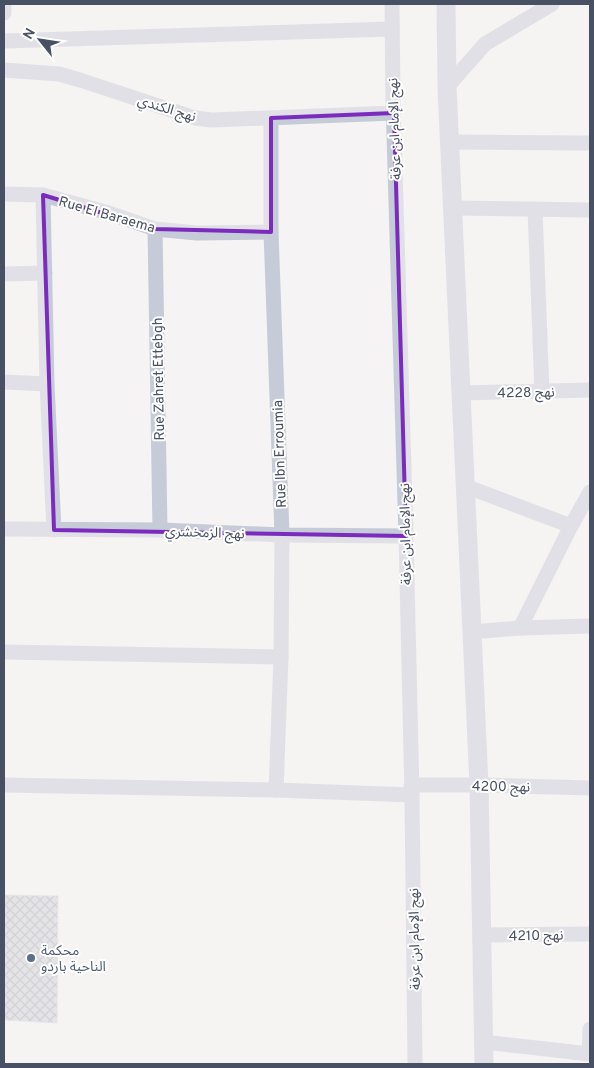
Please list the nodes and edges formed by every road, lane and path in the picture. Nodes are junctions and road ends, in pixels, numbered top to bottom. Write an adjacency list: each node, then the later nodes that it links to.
1 (4, 4): 5 (street)
2 (392, 4): 6 (street, نهج الإمام ابن عرفة)
3 (446, 4): 9 (street)
4 (552, 4): 9 (street)
5 (4, 13)
6 (392, 29): 7 (street); 10 (street, نهج الإمام ابن عرفة)
7 (4, 41)
8 (4, 70): 11 (street, نهج الكندي)
9 (447, 87): 12 (street)
10 (394, 113): 11 (street, نهج الكندي); 35 (street, نهج الإمام ابن عرفة)
11 (271, 118): 20 (street, Rue Ibn Erroumia)
12 (450, 142): 13 (street); 16 (street)
13 (590, 143)
14 (4, 194): 15 (street, Rue El Baraema)
15 (43, 195): 19 (street, Rue El Baraema); 21 (street)
16 (453, 208): 17 (street); 27 (street)
17 (535, 209): 18 (street); 26 (street)
18 (590, 210)
19 (155, 229): 20 (street, Rue El Baraema); 33 (street, Rue Zahret Ettebgh)
20 (271, 232): 34 (street, Rue Ibn Erroumia)
21 (45, 273): 22 (street); 24 (street)
22 (4, 274)
23 (4, 382): 24 (street)
24 (47, 384): 32 (street)
25 (590, 390): 26 (street, نهج 4228)
26 (542, 392): 27 (street, نهج 4228)
27 (461, 393): 28 (street)
28 (465, 486): 30 (street); 38 (street)
29 (590, 492): 30 (street)
30 (571, 526): 37 (street)
31 (4, 529): 32 (street, نهج الزمخشري)
32 (54, 530): 33 (street, نهج الزمخشري)
33 (160, 530): 34 (street, نهج الزمخشري)
34 (282, 535): 35 (street, نهج الزمخشري); 40 (street, Rue Ibn Erroumia)
35 (406, 536): 45 (street, نهج الإمام ابن عرفة)
36 (590, 626): 37 (street)
37 (520, 628): 38 (street)
38 (472, 632): 42 (street)
39 (4, 652): 40 (street)
40 (281, 657): 44 (street, Rue Ibn Erroumia)
41 (4, 785): 44 (street, نهج 4200)
42 (479, 785): 43 (street, نهج 4200); 45 (street, نهج 4200); 47 (street)
43 (590, 788)
44 (276, 790): 45 (street, نهج 4200)
45 (411, 790): 51 (street, نهج الإمام ابن عرفة)
46 (590, 934): 47 (street, نهج 4210)
47 (482, 935): 49 (street)
48 (590, 1029): 50 (street)
49 (483, 1042): 50 (street); 52 (street)
50 (589, 1054)
51 (415, 1064)
52 (484, 1064)

